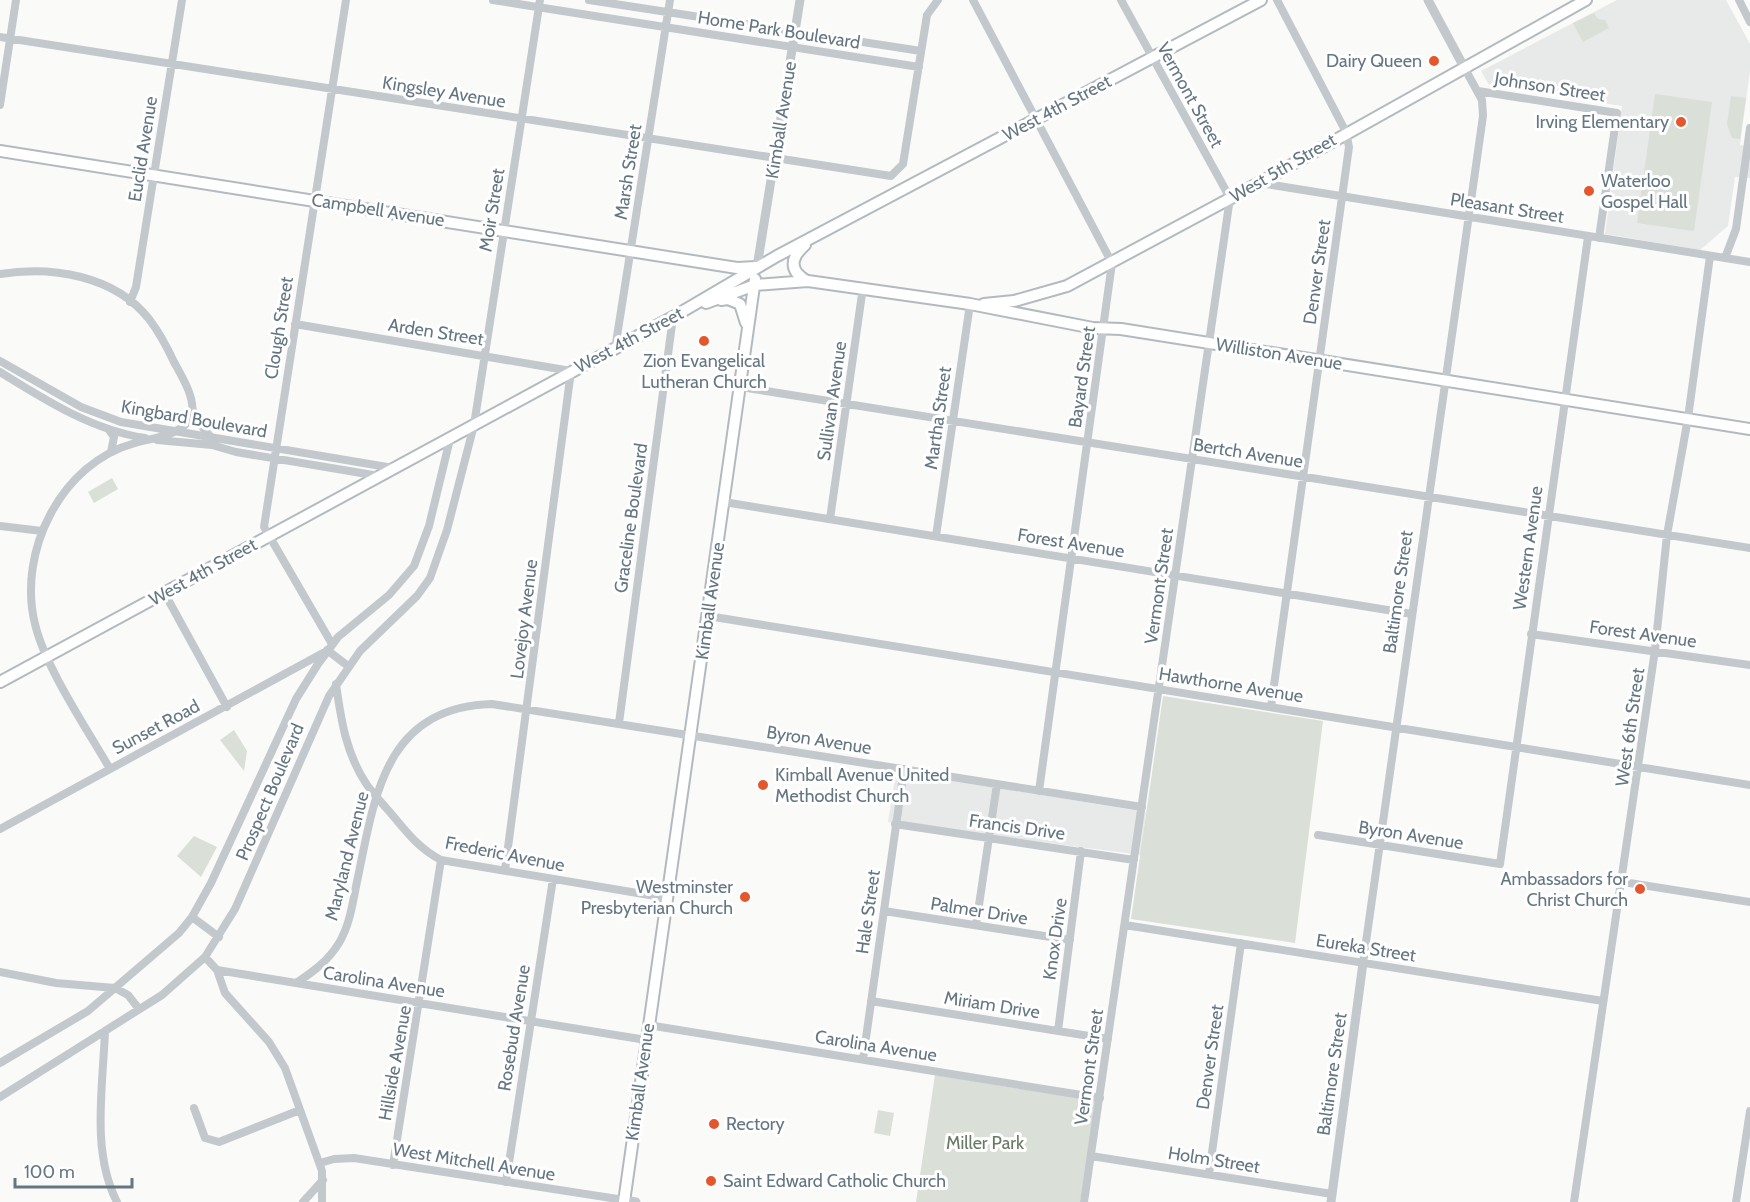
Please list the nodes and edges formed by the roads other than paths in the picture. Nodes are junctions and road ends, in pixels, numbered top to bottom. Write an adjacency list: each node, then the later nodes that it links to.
1 (16, 0): 22 (street)
2 (182, 0): 26 (street, Euclid Avenue)
3 (346, 0): 29 (street, Clough Street)
4 (493, 0): 16 (street, Home Park Boulevard)
5 (589, 0): 17 (street, Home Park Boulevard)
6 (670, 0): 17 (street, Marsh Street)
7 (800, 0): 20 (street, Kimball Avenue)
8 (938, 0): 24 (street)
9 (972, 0): 33 (street)
10 (1121, 0): 25 (street, Vermont Street)
11 (1261, 0): 25 (main road, West 4th Street)
12 (1277, 0): 35 (street, Denver Street)
13 (1428, 0): 28 (street, Baltimore Street)
14 (1584, 0): 28 (main road, West 5th Street)
15 (1739, 0): 18 (street)
16 (540, 4): 19 (street, Home Park Boulevard); 32 (street, Moir Street)
17 (668, 12): 19 (street, Marsh Street); 20 (street, Home Park Boulevard)
18 (1750, 22)
19 (666, 27): 23 (street, Home Park Boulevard); 36 (street, Marsh Street)
20 (795, 32): 23 (street, Kimball Avenue); 24 (street, Home Park Boulevard)
21 (0, 37): 22 (street, Kingsley Avenue)
22 (10, 39): 26 (street, Kingsley Avenue); 31 (street)
23 (793, 47): 27 (street, Home Park Boulevard); 38 (street, Kimball Avenue)
24 (921, 51): 27 (street)
25 (1152, 57): 33 (main road, West 4th Street); 41 (street, Vermont Street)
26 (172, 64): 29 (street, Kingsley Avenue); 39 (street, Euclid Avenue)
27 (918, 67): 38 (street, Kingsley Avenue)
28 (1465, 69): 30 (street, Baltimore Street); 35 (main road, West 5th Street)
29 (332, 90): 32 (street, Kingsley Avenue); 43 (street, Clough Street)
30 (1478, 91): 44 (street, Baltimore Street); 48 (street, Johnson Street)
31 (0, 105)
32 (521, 119): 36 (street, Kingsley Avenue); 45 (street, Moir Street)
33 (1036, 119): 46 (main road, West 4th Street); 53 (street)
34 (1750, 130): 51 (street)
35 (1346, 132): 40 (main road, West 5th Street); 42 (street, Denver Street)
36 (648, 139): 38 (street, Kingsley Avenue); 49 (street, Marsh Street)
37 (0, 151): 39 (main road, Campbell Avenue)
38 (776, 159): 54 (street, Kimball Avenue)
39 (154, 175): 43 (main road, Campbell Avenue); 60 (street, Euclid Avenue)
40 (1259, 183): 41 (main road, West 5th Street); 42 (street, Pleasant Street)
41 (1230, 198): 53 (main road, West 5th Street); 66 (street, Vermont Street)
42 (1342, 198): 44 (street, Pleasant Street); 70 (street, Denver Street)
43 (315, 200): 45 (main road, Campbell Avenue); 63 (street, Clough Street)
44 (1468, 216): 47 (street, Pleasant Street); 73 (street, Baltimore Street)
45 (504, 230): 49 (main road, Campbell Avenue); 68 (street, Moir Street)
46 (814, 237): 54 (main road, West 4th Street); 56 (main road)
47 (1588, 237): 48 (street, Pleasant Street); 75 (street, Western Avenue)
48 (1599, 238): 50 (street, Pleasant Street)
49 (630, 250): 54 (main road, Campbell Avenue); 67 (street, Marsh Street)
50 (1710, 256): 51 (street, Pleasant Street); 78 (street, West 6th Street)
51 (1725, 258): 52 (street, Pleasant Street)
52 (1750, 262)
53 (1112, 263): 61 (main road, West 5th Street); 64 (street, Bayard Street)
54 (757, 267): 57 (main road, Kimball Avenue); 62 (main road, West 4th Street)
55 (0, 274): 60 (street)
56 (808, 281): 57 (main road, Williston Avenue); 58 (main road, Williston Avenue)
57 (755, 285): 59 (main road, Williston Avenue); 65 (main road, Kimball Avenue)
58 (863, 287): 61 (main road, Williston Avenue); 76 (street, Sullivan Avenue)
59 (712, 301): 62 (main road, Williston Avenue); 65 (main road)
60 (130, 302): 77 (street)
61 (970, 304): 64 (main road, Williston Avenue); 79 (street, Martha Street)
62 (673, 317): 67 (main road, West 4th Street); 125 (street, Graceline Boulevard)
63 (295, 324): 68 (street, Arden Street); 88 (street, Clough Street)
64 (1105, 328): 66 (main road, Williston Avenue); 87 (street, Bayard Street)
65 (748, 337): 74 (main road, Kimball Avenue)
66 (1210, 344): 70 (main road, Williston Avenue); 91 (street, Vermont Street)
67 (615, 349): 71 (main road, West 4th Street)
68 (484, 355): 71 (street, Arden Street); 80 (street, Moir Street)
69 (0, 361): 83 (street, Kingbard Boulevard)
70 (1320, 361): 73 (main road, Williston Avenue); 94 (street, Denver Street)
71 (571, 371): 80 (main road, West 4th Street); 124 (street, Lovejoy Avenue)
72 (0, 372): 81 (street, Kingbard Boulevard)
73 (1444, 380): 75 (main road, Williston Avenue); 95 (street, Baltimore Street)
74 (741, 387): 76 (street, Bertch Avenue); 96 (main road, Kimball Avenue)
75 (1565, 400): 78 (main road, Williston Avenue); 97 (street, Western Avenue)
76 (846, 404): 79 (street, Bertch Avenue); 98 (street, Sullivan Avenue)
77 (192, 407): 83 (street); 84 (street)
78 (1688, 418): 82 (main road, Williston Avenue); 101 (street, West 6th Street)
79 (953, 421): 87 (street, Bertch Avenue); 103 (street, Martha Street)
80 (474, 425): 86 (main road, West 4th Street); 116 (street, Prospect Boulevard)
81 (108, 428): 85 (street, Kingbard Boulevard); 89 (street)
82 (1750, 429)
83 (175, 431): 84 (street, Kingbard Boulevard); 85 (street)
84 (210, 436): 88 (street, Kingbard Boulevard)
85 (153, 439): 89 (street); 90 (street, Kingbard Boulevard)
86 (450, 439): 92 (main road, West 4th Street); 112 (street, Prospect Boulevard)
87 (1088, 442): 91 (street, Bertch Avenue); 105 (street, Bayard Street)
88 (276, 449): 90 (street, Clough Street); 92 (street, Kingbard Boulevard)
89 (111, 452): 100 (street)
90 (274, 459): 93 (street, Kingbard Boulevard); 102 (street, Clough Street)
91 (1193, 459): 94 (street, Bertch Avenue); 106 (street, Vermont Street)
92 (396, 469): 93 (main road, West 4th Street)
93 (381, 477): 102 (main road, West 4th Street)
94 (1303, 477): 95 (street, Bertch Avenue); 107 (street, Denver Street)
95 (1428, 496): 97 (street, Bertch Avenue); 109 (street, Baltimore Street)
96 (724, 502): 98 (street, Forest Avenue); 110 (main road, Kimball Avenue)
97 (1548, 515): 101 (street, Bertch Avenue); 111 (street, Western Avenue)
98 (830, 519): 103 (street, Forest Avenue)
99 (1, 527): 100 (street)
100 (42, 531): 114 (street)
101 (1667, 535): 104 (street, Bertch Avenue); 113 (street, West 6th Street)
102 (269, 536): 108 (main road, West 4th Street); 112 (street, Clough Street)
103 (936, 536): 105 (street, Forest Avenue)
104 (1750, 548)
105 (1071, 558): 106 (street, Forest Avenue); 117 (street, Bayard Street)
106 (1176, 575): 107 (street, Forest Avenue); 120 (street, Vermont Street)
107 (1287, 593): 109 (street, Forest Avenue); 123 (street, Denver Street)
108 (165, 594): 114 (main road, West 4th Street); 122 (street)
109 (1412, 614): 126 (street, Baltimore Street)
110 (708, 616): 117 (street, Hawthorne Avenue); 127 (main road, Kimball Avenue)
111 (1531, 634): 113 (street, Forest Avenue); 128 (street, Western Avenue)
112 (328, 649): 116 (street); 122 (street, Sunset Road); 152 (street, Prospect Boulevard)
113 (1655, 650): 115 (street, Forest Avenue); 129 (street, West 6th Street)
114 (47, 657): 118 (main road, West 4th Street); 130 (street)
115 (1750, 665)
116 (348, 666): 119 (street, Prospect Boulevard)
117 (1056, 672): 120 (street, Hawthorne Avenue); 134 (street, Bayard Street)
118 (0, 682)
119 (336, 684): 135 (street, Frederic Avenue); 155 (street, Prospect Boulevard)
120 (1159, 689): 123 (street, Hawthorne Avenue); 136 (street, Vermont Street)
121 (492, 704): 124 (street, Byron Avenue); 135 (street, Maryland Avenue)
122 (226, 707): 130 (street, Sunset Road)
123 (1271, 707): 126 (street, Hawthorne Avenue)
124 (528, 709): 125 (street, Byron Avenue); 146 (street, Lovejoy Avenue)
125 (619, 723): 127 (street, Byron Avenue)
126 (1397, 728): 128 (street, Hawthorne Avenue); 141 (street, Baltimore Street)
127 (690, 734): 131 (street, Byron Avenue); 149 (main road, Kimball Avenue)
128 (1515, 747): 129 (street, Hawthorne Avenue); 145 (street, Western Avenue)
129 (1639, 767): 133 (street, Hawthorne Avenue); 148 (street, West 6th Street)
130 (110, 769): 138 (street, Sunset Road)
131 (904, 769): 132 (street, Byron Avenue); 137 (street, Hale Street)
132 (997, 784): 134 (street, Byron Avenue); 140 (street)
133 (1750, 785)
134 (1039, 790): 136 (street, Byron Avenue)
135 (375, 795): 143 (street, Frederic Avenue); 162 (street, Maryland Avenue)
136 (1142, 807): 144 (street, Vermont Street)
137 (895, 824): 140 (street, Francis Drive); 151 (street, Hale Street)
138 (0, 829)
139 (1318, 835): 141 (street, Byron Avenue)
140 (989, 838): 142 (street, Francis Drive); 154 (street)
141 (1379, 846): 145 (street, Byron Avenue); 159 (street, Baltimore Street)
142 (1082, 851): 144 (street, Francis Drive); 156 (street, Knox Drive)
143 (441, 860): 146 (street, Frederic Avenue); 166 (street, Hillside Avenue)
144 (1134, 860): 153 (street, Vermont Street)
145 (1500, 864)
146 (505, 870): 147 (street, Frederic Avenue)
147 (553, 879): 149 (street, Frederic Avenue); 168 (street, Rosebud Avenue)
148 (1623, 882): 150 (street); 165 (street, West 6th Street)
149 (667, 898): 169 (main road, Kimball Avenue)
150 (1750, 903)
151 (884, 911): 154 (street, Palmer Drive); 164 (street, Hale Street)
152 (192, 917): 155 (street); 163 (street, Prospect Boulevard)
153 (1125, 925): 157 (street, Eureka Street); 172 (street, Vermont Street)
154 (976, 926): 156 (street, Palmer Drive)
155 (219, 937): 158 (street, Prospect Boulevard)
156 (1070, 940): 171 (street, Knox Drive)
157 (1241, 943): 159 (street, Eureka Street); 184 (street, Denver Street)
158 (205, 957): 160 (street); 167 (street, Prospect Boulevard)
159 (1363, 963): 165 (street, Eureka Street); 187 (street, Baltimore Street)
160 (217, 970): 162 (street); 179 (street)
161 (0, 972): 163 (street)
162 (296, 982): 166 (street, Carolina Avenue)
163 (115, 988): 167 (street); 175 (street, Prospect Boulevard)
164 (871, 1001): 171 (street, Miriam Drive); 174 (street, Hale Street)
165 (1603, 1001): 194 (street, West 6th Street)
166 (421, 1002): 168 (street, Carolina Avenue); 183 (street, Hillside Avenue)
167 (139, 1010): 170 (street, Prospect Boulevard)
168 (530, 1021): 173 (street, Carolina Avenue); 186 (street, Rosebud Avenue)
169 (648, 1025): 173 (main road, Kimball Avenue); 174 (street, Carolina Avenue)
170 (105, 1031): 176 (street, Prospect Boulevard); 189 (street)
171 (1058, 1031): 172 (street, Miriam Drive)
172 (1108, 1039): 177 (street, Vermont Street)
173 (646, 1040): 188 (main road, Kimball Avenue)
174 (863, 1059): 177 (street, Carolina Avenue)
175 (0, 1063)
176 (0, 1097)
177 (1100, 1098): 181 (street, Vermont Street)
178 (194, 1108): 179 (street)
179 (300, 1110): 182 (street)
180 (1750, 1110): 195 (street)
181 (1091, 1156): 184 (street, Holm Street); 193 (street, Vermont Street)
182 (320, 1163): 183 (street, West Mitchell Avenue); 185 (street)
183 (393, 1165): 186 (street, West Mitchell Avenue)
184 (1209, 1174): 187 (street, Holm Street)
185 (323, 1180): 190 (street); 191 (street)
186 (506, 1182): 188 (street, West Mitchell Avenue)
187 (1331, 1198)
188 (624, 1201): 192 (street)
189 (117, 1202)
190 (303, 1202)
191 (322, 1202)
192 (636, 1202)
193 (1084, 1202)
194 (1574, 1202)
195 (1736, 1202)

